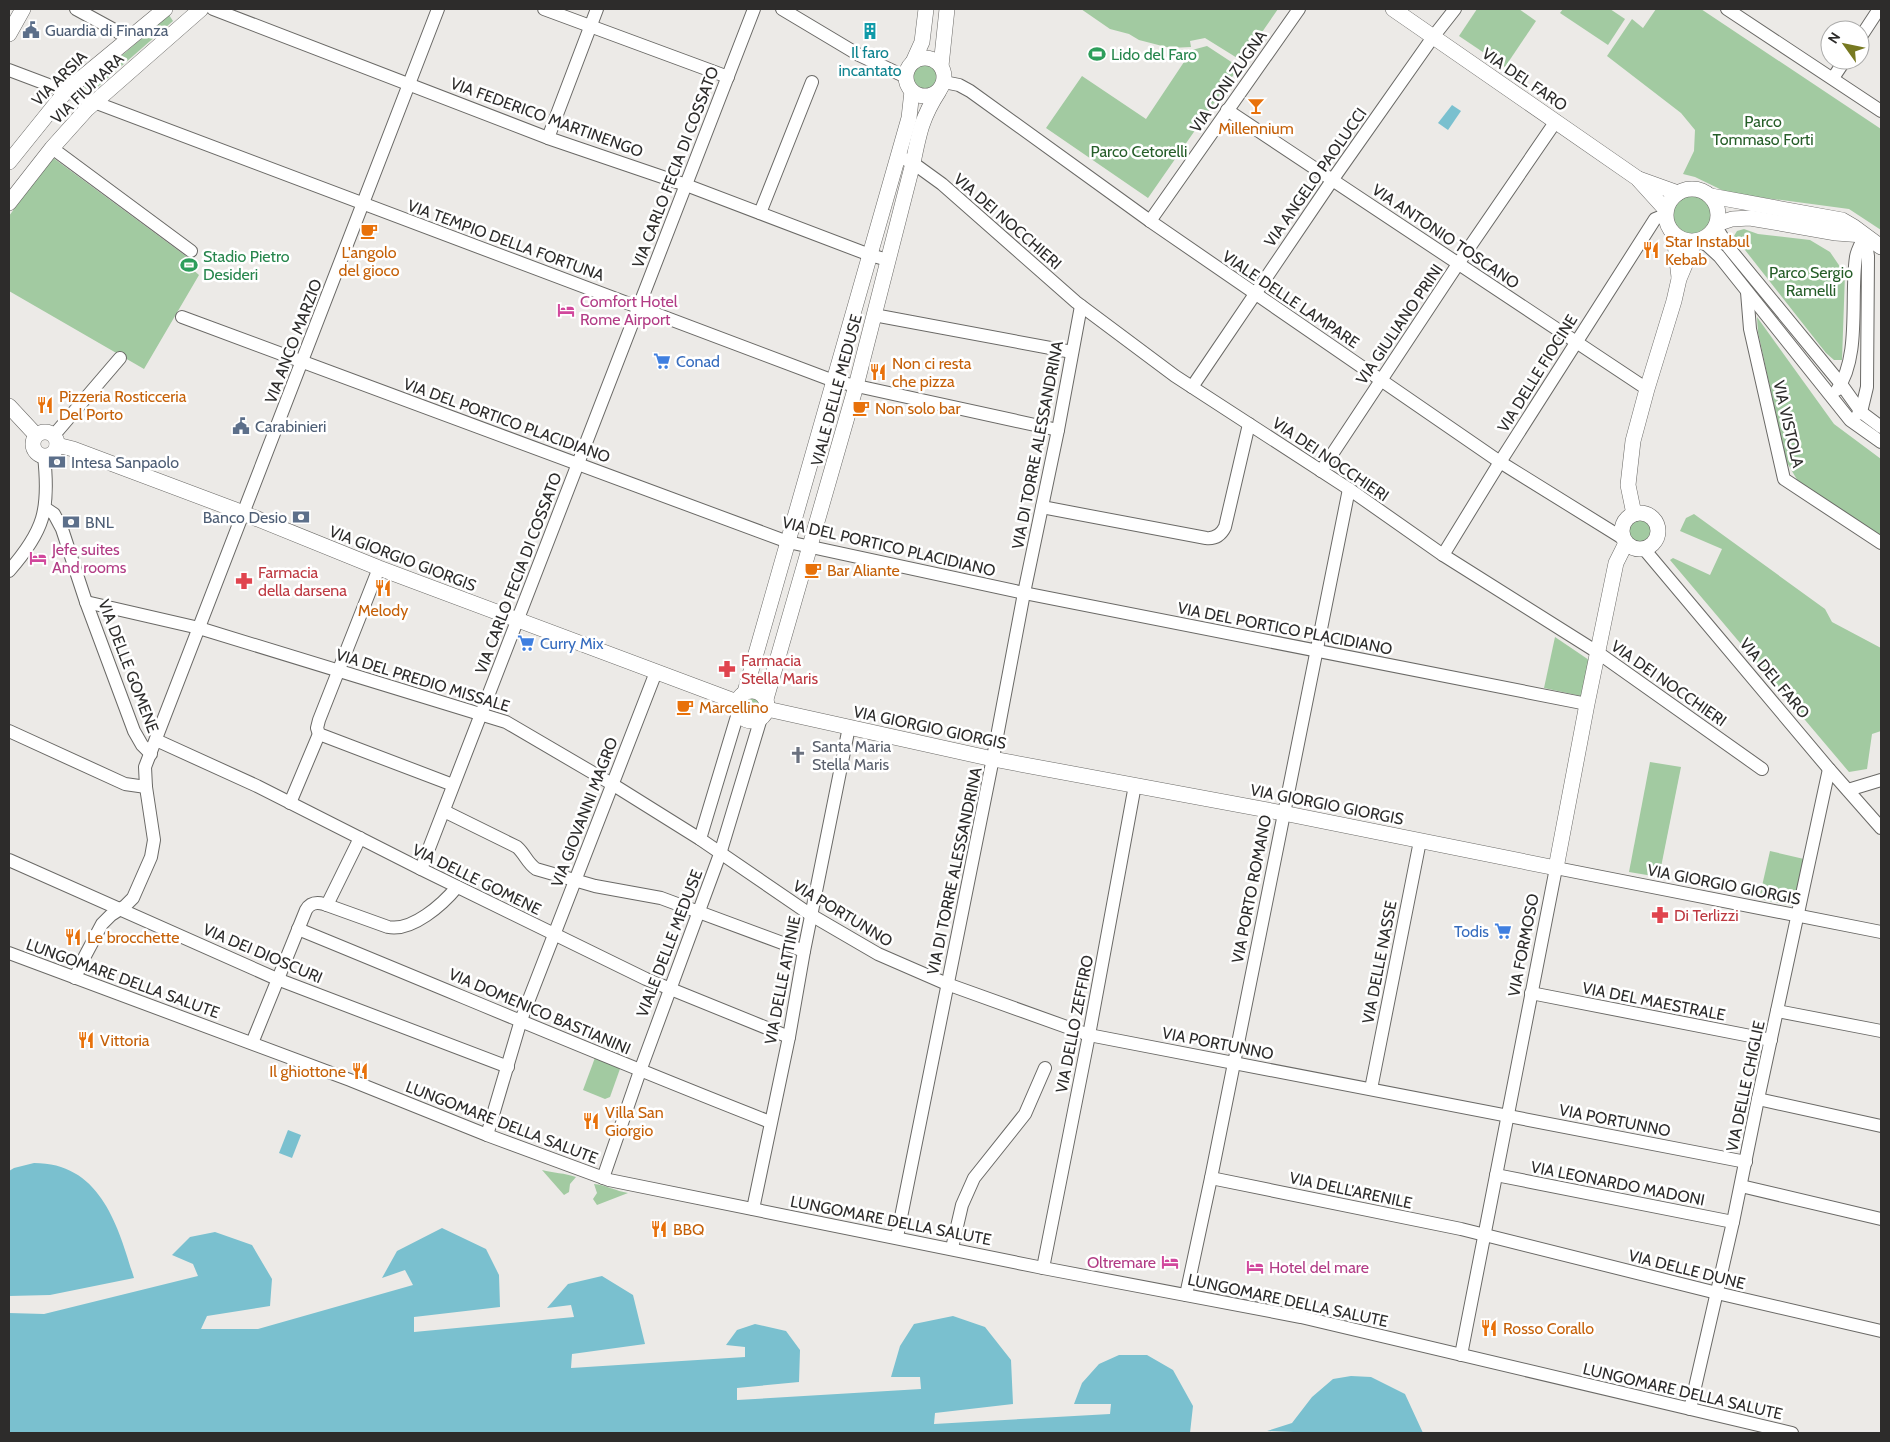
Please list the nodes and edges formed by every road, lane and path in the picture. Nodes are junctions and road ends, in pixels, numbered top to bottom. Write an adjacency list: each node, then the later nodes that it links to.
1 (23, 9): 20 (street)
2 (76, 9): 22 (street)
3 (165, 9): 22 (street, VIA ARSIA)
4 (201, 9): 34 (street, VIA FIUMARA)
5 (213, 9): 30 (street, VIA FEDERICO MARTINENGO)
6 (438, 9): 30 (street, VIA ANCO MARZIO)
7 (544, 9): 19 (street)
8 (597, 9): 19 (street)
9 (754, 9): 27 (street, VIA CARLO FECIA DI COSSATO)
10 (782, 9): 31 (street)
11 (926, 9): 23 (street)
12 (947, 9): 24 (street)
13 (1299, 9): 35 (street, VIA CONI ZUGNA)
14 (1393, 9): 21 (street, VIA DEL FARO)
15 (1455, 9): 21 (street, VIA ANGELO PAOLUCCI)
16 (1727, 9): 28 (street)
17 (1879, 9): 18 (street)
18 (1870, 23)
19 (590, 26): 27 (street); 38 (street)
20 (9, 34)
21 (1433, 37): 37 (street, VIA DEL FARO); 44 (street, VIA ANGELO PAOLUCCI)
22 (129, 38): 33 (street, VIA ARSIA)
23 (913, 62): 24 (street); 31 (street)
24 (941, 66): 32 (street)
25 (9, 70): 33 (street, VIA TEMPIO DELLA FORTUNA)
26 (1838, 70): 28 (street)
27 (728, 77): 45 (street, VIA CARLO FECIA DI COSSATO)
28 (1833, 78): 36 (street)
29 (812, 82): 50 (street)
30 (409, 83): 38 (street, VIA FEDERICO MARTINENGO); 49 (street, VIA ANCO MARZIO)
31 (909, 84): 32 (street); 40 (street, VIALE DELLE MEDUSE)
32 (941, 86): 42 (street, VIALE DELLE MEDUSE); 52 (street, VIALE DELLE LAMPARE)
33 (67, 90): 34 (street, VIA TEMPIO DELLA FORTUNA); 41 (street, VIA ARSIA)
34 (95, 102): 39 (street, VIA FIUMARA); 49 (street, VIA TEMPIO DELLA FORTUNA)
35 (1227, 110): 44 (street, VIA ANTONIO TOSCANO); 52 (street, VIA CONI ZUGNA)
36 (1881, 111)
37 (1556, 121): 43 (street, VIA DEL FARO); 61 (street, VIA GIULIANO PRINI)
38 (548, 138): 45 (street, VIA FEDERICO MARTINENGO)
39 (52, 148): 48 (street, VIA FIUMARA); 58 (street)
40 (898, 156): 42 (street, VIA DEI NOCCHIERI); 59 (street, VIALE DELLE MEDUSE)
41 (9, 162)
42 (913, 163): 60 (street, VIALE DELLE MEDUSE); 65 (street, VIA DEI NOCCHIERI)
43 (1636, 178): 46 (street, VIA DEL FARO); 51 (street, VIA DEL FARO)
44 (1333, 179): 61 (street, VIA ANTONIO TOSCANO); 64 (street, VIA ANGELO PAOLUCCI)
45 (686, 185): 50 (street, VIA FEDERICO MARTINENGO); 66 (street, VIA CARLO FECIA DI COSSATO)
46 (1678, 193): 47 (street); 51 (street)
47 (1711, 196): 53 (street); 55 (street)
48 (9, 203)
49 (362, 204): 66 (street, VIA TEMPIO DELLA FORTUNA); 72 (street, VIA ANCO MARZIO)
50 (760, 213): 59 (street, VIA FEDERICO MARTINENGO)
51 (1666, 213): 54 (street); 69 (street, VIA DELLE FIOCINE)
52 (1150, 221): 64 (street, VIALE DELLE LAMPARE)
53 (1716, 226): 55 (street); 56 (street); 75 (street)
54 (1674, 235): 56 (street); 62 (street)
55 (1865, 235): 57 (street); 75 (street); 81 (street)
56 (1697, 241): 62 (street); 63 (street)
57 (1881, 247)
58 (191, 251)
59 (870, 255): 60 (street, VIA FEDERICO MARTINENGO); 74 (street, VIALE DELLE MEDUSE)
60 (888, 260): 67 (street, VIALE DELLE MEDUSE)
61 (1458, 264): 69 (street, VIA ANTONIO TOSCANO); 73 (street, VIA GIULIANO PRINI)
62 (1679, 279): 78 (street)
63 (1747, 292): 79 (street); 100 (street, VIA VISTOLA)
64 (1255, 294): 73 (street, VIALE DELLE LAMPARE); 77 (street, VIA ANGELO PAOLUCCI)
65 (1081, 306): 70 (street, VIA DI TORRE ALESSANDRINA); 77 (street, VIA DEI NOCCHIERI)
66 (638, 307): 74 (street, VIA TEMPIO DELLA FORTUNA); 91 (street, VIA CARLO FECIA DI COSSATO)
67 (874, 314): 70 (street); 76 (street, VIALE DELLE MEDUSE)
68 (182, 317): 72 (street, VIA DEL PORTICO PLACIDIANO)
69 (1576, 340): 78 (street, VIA ANTONIO TOSCANO); 90 (street, VIA DELLE FIOCINE)
70 (1072, 352): 85 (street, VIA DI TORRE ALESSANDRINA)
71 (120, 358): 87 (street)
72 (302, 362): 91 (street, VIA DEL PORTICO PLACIDIANO); 96 (street, VIA ANCO MARZIO)
73 (1381, 380): 90 (street, VIALE DELLE LAMPARE); 92 (street, VIA GIULIANO PRINI)
74 (834, 381): 76 (street, VIA TEMPIO DELLA FORTUNA); 99 (street, VIALE DELLE MEDUSE)
75 (1841, 384): 79 (street); 81 (street)
76 (856, 386): 85 (street, VIA TEMPIO DELLA FORTUNA); 101 (street, VIALE DELLE MEDUSE)
77 (1192, 387): 83 (street, VIA DEI NOCCHIERI)
78 (1647, 389): 97 (street)
79 (1831, 398): 82 (street)
80 (9, 406): 86 (street)
81 (1861, 412): 82 (street); 84 (street)
82 (1850, 420): 88 (street)
83 (1249, 424): 92 (street, VIA DEI NOCCHIERI); 94 (street)
84 (1881, 427)
85 (1058, 430): 94 (street, VIA DI TORRE ALESSANDRINA)
86 (36, 435): 87 (street); 89 (street)
87 (56, 440): 89 (street); 96 (street, VIA GIORGIO GIORGIS)
88 (1881, 442)
89 (44, 456): 95 (street)
90 (1500, 462): 98 (street, VIALE DELLE LAMPARE); 103 (street, VIA DELLE FIOCINE)
91 (578, 464): 99 (street, VIA DEL PORTICO PLACIDIANO); 108 (street, VIA CARLO FECIA DI COSSATO)
92 (1321, 471): 93 (street, VIA DEI NOCCHIERI)
93 (1348, 489): 103 (street, VIA DEI NOCCHIERI); 110 (street, VIA PORTO ROMANO)
94 (1042, 507): 106 (street, VIA DI TORRE ALESSANDRINA)
95 (45, 508): 105 (street); 107 (street, VIA DELLE GOMENE)
96 (244, 514): 104 (street, VIA GIORGIO GIORGIS); 109 (street, VIA ANCO MARZIO)
97 (1634, 514): 98 (street); 102 (street)
98 (1625, 541): 102 (street); 111 (street, VIA FORMOSO)
99 (788, 542): 101 (street, VIA DEL PORTICO PLACIDIANO); 114 (street, VIALE DELLE MEDUSE)
100 (1881, 543)
101 (810, 547): 106 (street, VIA DEL PORTICO PLACIDIANO); 116 (street, VIALE DELLE MEDUSE)
102 (1644, 549): 125 (street, VIA DEL FARO)
103 (1444, 555): 111 (street, VIA DEI NOCCHIERI)
104 (380, 568): 108 (street, VIA GIORGIO GIORGIS); 112 (street)
105 (9, 571)
106 (1024, 593): 110 (street, VIA DEL PORTICO PLACIDIANO); 123 (street, VIA DI TORRE ALESSANDRINA)
107 (86, 602): 109 (street, VIA DEL PREDIO MISSALE); 122 (street, VIA DELLE GOMENE)
108 (517, 620): 113 (street, VIA GIORGIO GIORGIS); 117 (street, VIA CARLO FECIA DI COSSATO)
109 (199, 628): 112 (street, VIA DEL PREDIO MISSALE); 121 (street, VIA ANCO MARZIO)
110 (1315, 651): 115 (street, VIA DEL PORTICO PLACIDIANO); 134 (street, VIA PORTO ROMANO)
111 (1597, 652): 115 (street, VIA FORMOSO); 124 (street, VIA DEI NOCCHIERI)
112 (338, 670): 117 (street, VIA DEL PREDIO MISSALE); 120 (street)
113 (656, 672): 114 (street, VIA GIORGIO GIORGIS); 127 (street, VIA GIOVANNI MAGRO)
114 (740, 702): 116 (street); 116 (street); 137 (street, VIALE DELLE MEDUSE)
115 (1587, 704): 141 (street, VIA FORMOSO)
116 (764, 709): 118 (street, VIA GIORGIO GIORGIS); 139 (street, VIALE DELLE MEDUSE)
117 (481, 714): 127 (street, VIA DEL PREDIO MISSALE); 128 (street, VIA CARLO FECIA DI COSSATO)
118 (849, 727): 123 (street, VIA GIORGIO GIORGIS); 148 (street, VIA DELLE ATTINIE)
119 (9, 730): 130 (street)
120 (318, 734): 128 (street); 132 (street)
121 (156, 740): 122 (street, VIA ANCO MARZIO); 132 (street, VIA DELLE GOMENE)
122 (151, 754): 130 (street, VIA ANCO MARZIO)
123 (993, 759): 129 (street, VIA GIORGIO GIORGIS); 157 (street, VIA DI TORRE ALESSANDRINA)
124 (1762, 769)
125 (1829, 769): 131 (street, VIA DEL FARO); 149 (street, VIA DELLE CHIGLIE)
126 (1881, 780): 131 (street)
127 (612, 784): 137 (street, VIA DEL PREDIO MISSALE); 143 (street, VIA GIOVANNI MAGRO)
128 (453, 785): 142 (street, VIA CARLO FECIA DI COSSATO)
129 (1135, 785): 134 (street, VIA GIORGIO GIORGIS); 164 (street, VIA DELLO ZEFFIRO)
130 (146, 787): 146 (street)
131 (1848, 790): 135 (street, VIA DEL FARO)
132 (290, 803): 136 (street, VIA DELLE GOMENE)
133 (448, 813): 143 (street)
134 (1283, 813): 138 (street, VIA GIORGIO GIORGIS); 167 (street, VIA PORTO ROMANO)
135 (1881, 828)
136 (360, 838): 142 (street, VIA DELLE GOMENE); 145 (street)
137 (700, 839): 139 (street, VIA DEL PREDIO MISSALE)
138 (1420, 841): 141 (street, VIA GIORGIO GIORGIS); 171 (street, VIA DELLE NASSE)
139 (720, 854): 147 (street, VIALE DELLE MEDUSE); 148 (street, VIA PORTUNNO)
140 (9, 860): 146 (street, VIA DEI DIOSCURI)
141 (1556, 868): 149 (street, VIA GIORGIO GIORGIS); 159 (street, VIA FORMOSO)
142 (421, 869): 144 (street, VIA DELLE GOMENE)
143 (576, 881): 147 (street); 152 (street, VIA GIOVANNI MAGRO)
144 (457, 887): 145 (street); 152 (street, VIA DELLE GOMENE)
145 (327, 905): 150 (street)
146 (120, 908): 155 (street); 156 (street, VIA DEI DIOSCURI)
147 (699, 911): 153 (street); 158 (street, VIALE DELLE MEDUSE)
148 (811, 915): 153 (street, VIA DELLE ATTINIE); 157 (street, VIA PORTUNNO)
149 (1798, 916): 151 (street, VIA GIORGIO GIORGIS); 160 (street, VIA DELLE CHIGLIE)
150 (298, 929): 156 (street); 161 (street, VIA DOMENICO BASTIANINI)
151 (1881, 932)
152 (555, 935): 158 (street, VIA DELLE GOMENE); 161 (street, VIA GIOVANNI MAGRO)
153 (804, 951): 163 (street, VIA DELLE ATTINIE)
154 (9, 953): 155 (street, LUNGOMARE DELLA SALUTE)
155 (75, 978): 166 (street, LUNGOMARE DELLA SALUTE)
156 (277, 979): 166 (street); 168 (street, VIA DEI DIOSCURI)
157 (947, 984): 164 (street, VIA PORTUNNO); 186 (street, VIA DI TORRE ALESSANDRINA)
158 (670, 989): 163 (street, VIA DELLE GOMENE); 170 (street, VIALE DELLE MEDUSE)
159 (1531, 994): 165 (street, VIA DEL MAESTRALE); 173 (street, VIA FORMOSO)
160 (1777, 1011): 162 (street); 165 (street, VIA DELLE CHIGLIE)
161 (521, 1020): 168 (street, VIA GIOVANNI MAGRO); 170 (street, VIA DOMENICO BASTIANINI)
162 (1881, 1031)
163 (789, 1036): 174 (street, VIA DELLE ATTINIE)
164 (1089, 1036): 167 (street, VIA PORTUNNO); 188 (street, VIA DELLO ZEFFIRO)
165 (1771, 1040): 172 (street, VIA DELLE CHIGLIE)
166 (252, 1043): 176 (street, LUNGOMARE DELLA SALUTE)
167 (1233, 1063): 171 (street, VIA PORTUNNO); 180 (street, VIA PORTO ROMANO)
168 (508, 1067): 176 (street, VIA GIOVANNI MAGRO)
169 (1045, 1068): 187 (street)
170 (640, 1071): 174 (street, VIA DOMENICO BASTIANINI); 179 (street, VIALE DELLE MEDUSE)
171 (1371, 1089): 173 (street, VIA PORTUNNO)
172 (1758, 1099): 175 (street); 177 (street, VIA DELLE CHIGLIE)
173 (1508, 1116): 177 (street, VIA PORTUNNO); 178 (street, VIA FORMOSO)
174 (770, 1122): 182 (street, VIA DELLE ATTINIE)
175 (1881, 1126)
176 (486, 1134): 179 (street, LUNGOMARE DELLA SALUTE)
177 (1746, 1162): 181 (street, VIA DELLE CHIGLIE)
178 (1496, 1175): 184 (street, VIA LEONARDO MADONI); 185 (street, VIA FORMOSO)
179 (602, 1178): 182 (street, LUNGOMARE DELLA SALUTE)
180 (1211, 1178): 185 (street, VIA DELL'ARENILE); 190 (street, VIA PORTO ROMANO)
181 (1741, 1186): 183 (street); 184 (street, VIA DELLE CHIGLIE)
182 (752, 1209): 186 (street, LUNGOMARE DELLA SALUTE)
183 (1881, 1219)
184 (1733, 1222): 189 (street, VIA DELLE CHIGLIE)
185 (1485, 1236): 189 (street, VIA DELLE DUNE); 192 (street, VIA FORMOSO)
186 (898, 1237): 187 (street, LUNGOMARE DELLA SALUTE)
187 (952, 1248): 188 (street, LUNGOMARE DELLA SALUTE)
188 (1043, 1268): 190 (street, LUNGOMARE DELLA SALUTE)
189 (1716, 1293): 191 (street, VIA DELLE DUNE); 193 (street, VIA DELLE CHIGLIE)
190 (1186, 1295): 192 (street, LUNGOMARE DELLA SALUTE)
191 (1881, 1331)
192 (1461, 1355): 193 (street, LUNGOMARE DELLA SALUTE)
193 (1690, 1410): 194 (street, LUNGOMARE DELLA SALUTE)
194 (1792, 1433)

